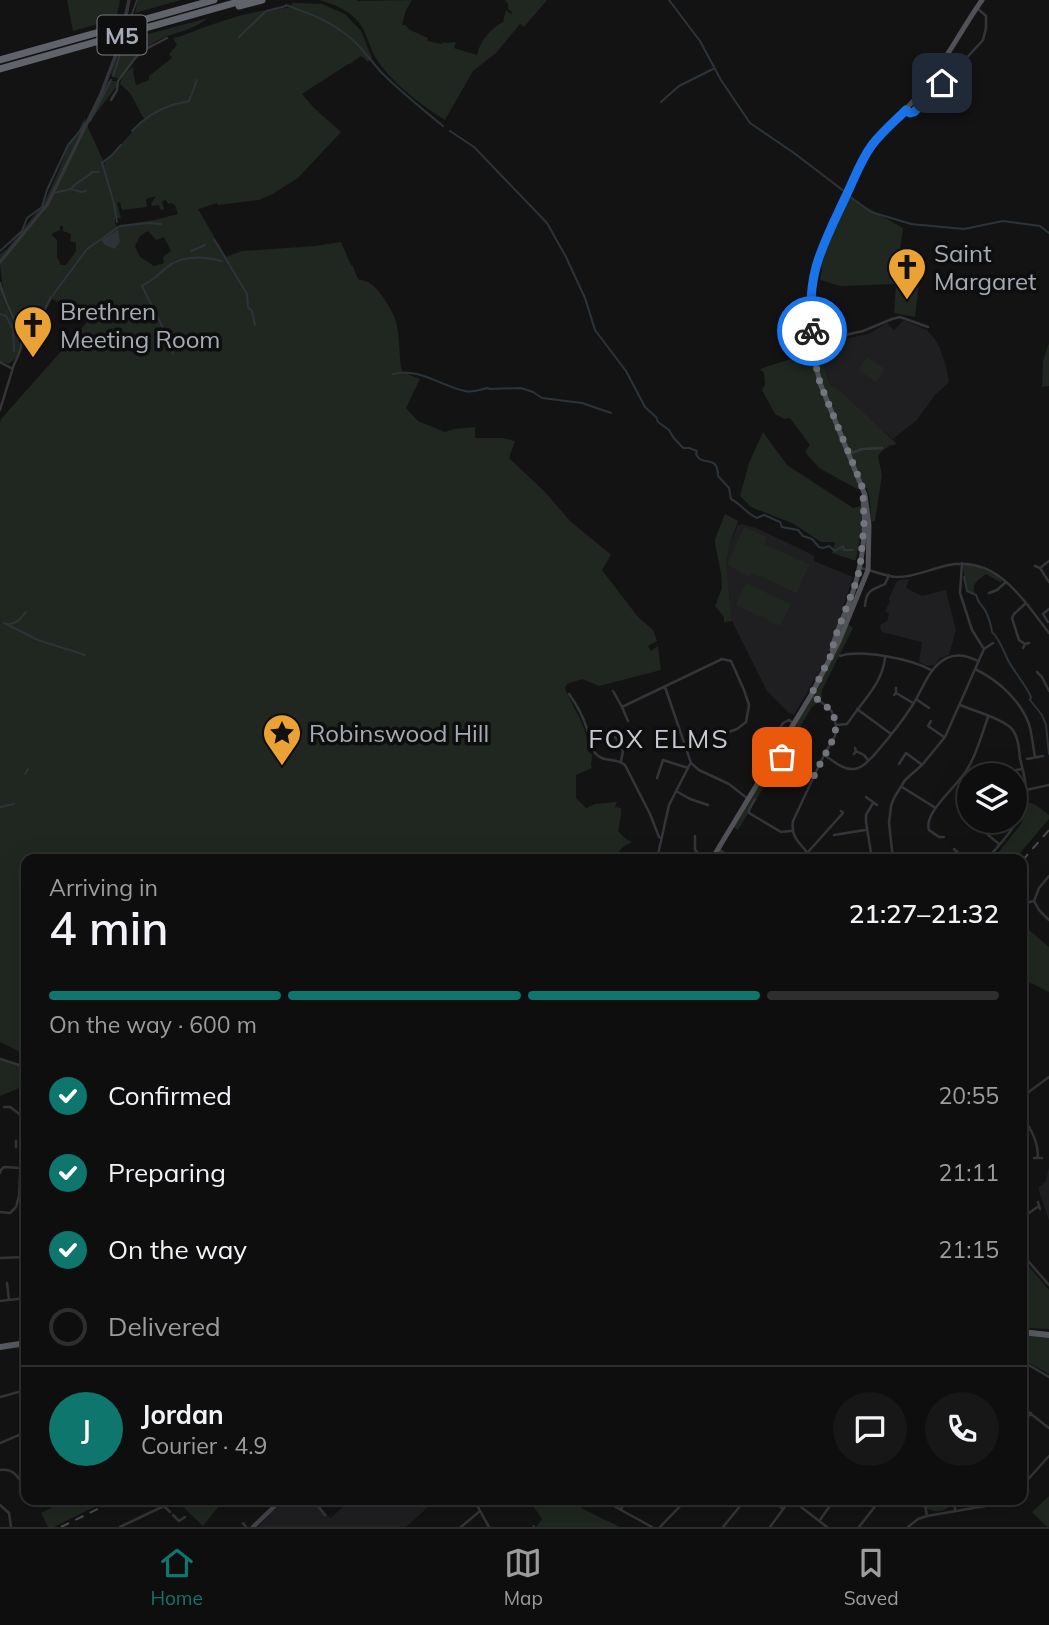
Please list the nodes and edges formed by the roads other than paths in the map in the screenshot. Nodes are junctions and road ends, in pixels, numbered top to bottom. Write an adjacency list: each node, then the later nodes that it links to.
1 (130, 0): 10 (street, bridge)
2 (245, 0): 5 (highway, M5)
3 (262, 0): 5 (highway, M5)
4 (982, 0): 6 (main road)
5 (211, 3): 8 (highway, M5); 9 (highway, M5)
6 (976, 8): 13 (main road); 13 (street)
7 (167, 38): 11 (street)
8 (0, 60)
9 (0, 69)
10 (108, 76): 11 (street); 14 (street)
11 (118, 81): 12 (street)
12 (111, 100)
13 (906, 110): 17 (main road)
14 (0, 262)
15 (0, 283): 19 (street)
16 (928, 327): 17 (street)
17 (813, 343): 22 (main road)
18 (0, 362): 19 (street)
19 (12, 368): 20 (street)
20 (0, 410)
21 (882, 448): 22 (street)
22 (849, 454): 23 (main road)
23 (866, 525): 27 (main road); 29 (main road)
24 (1049, 561): 28 (street)
25 (962, 563): 30 (street); 31 (street); 41 (street)
26 (1035, 566): 28 (street)
27 (860, 568): 29 (street); 42 (main road)
28 (1040, 568): 32 (street)
29 (868, 570): 30 (street); 42 (main road)
30 (889, 575): 35 (street)
31 (1007, 582): 33 (street); 34 (street)
32 (1049, 582)
33 (991, 591)
34 (1026, 603): 38 (street); 40 (street)
35 (865, 606)
36 (1049, 609): 37 (street)
37 (1048, 622)
38 (1049, 633)
39 (993, 643): 41 (street)
40 (1026, 645)
41 (984, 649): 45 (street)
42 (832, 653): 54 (main road)
43 (840, 656): 44 (street)
44 (885, 657): 47 (street); 59 (street)
45 (978, 661): 46 (street); 47 (street)
46 (975, 669): 56 (street); 75 (street)
47 (932, 671): 55 (street)
48 (1037, 672): 51 (street)
49 (665, 687): 57 (street); 70 (street); 70 (street)
50 (613, 691): 57 (street)
51 (1049, 691)
52 (896, 692): 55 (street)
53 (569, 694): 78 (street)
54 (811, 695): 63 (main road); 64 (street)
55 (915, 701): 58 (street); 65 (street)
56 (960, 705): 60 (street); 68 (street)
57 (622, 707): 61 (street)
58 (929, 708)
59 (857, 709): 64 (street); 65 (street)
60 (988, 717): 80 (street); 94 (street)
61 (628, 721)
62 (931, 721): 68 (street)
63 (794, 723): 69 (street); 71 (main road)
64 (836, 725): 73 (street)
65 (891, 734): 77 (street)
66 (615, 737): 78 (street)
67 (793, 737): 85 (street)
68 (945, 737): 83 (street)
69 (771, 746): 71 (street); 82 (street)
70 (685, 748): 79 (street)
71 (778, 751): 92 (main road)
72 (855, 751): 77 (street)
73 (824, 755): 77 (street); 85 (street)
74 (1043, 756): 75 (street)
75 (1035, 757): 76 (street)
76 (1027, 759)
77 (869, 760)
78 (621, 761): 102 (street)
79 (691, 763): 84 (street); 92 (street)
80 (1021, 763)
81 (899, 764): 83 (street)
82 (761, 765)
83 (922, 765): 88 (street)
84 (688, 768): 86 (street); 90 (street)
85 (814, 776): 97 (street)
86 (657, 778)
87 (1049, 785): 89 (street)
88 (901, 786): 94 (street); 112 (street)
89 (1027, 790)
90 (676, 791): 93 (street); 102 (street)
91 (866, 797): 96 (street)
92 (752, 799): 97 (street); 105 (main road)
93 (708, 805)
94 (934, 807): 101 (street)
95 (841, 811): 106 (street)
96 (867, 830): 100 (street); 111 (street)
97 (792, 831): 106 (street)
98 (986, 833): 104 (street)
99 (1010, 833): 104 (street)
100 (834, 835)
101 (944, 837)
102 (661, 838): 107 (street)
103 (694, 838): 108 (street)
104 (1000, 845): 113 (street)
105 (718, 849): 109 (main road); 110 (street)
106 (808, 852)
107 (658, 854)
108 (700, 854)
109 (715, 854)
110 (726, 854)
111 (871, 854)
112 (892, 854)
113 (992, 854)
114 (1049, 876): 115 (street)
115 (1034, 901): 116 (street); 117 (street)
116 (1027, 902)
117 (1049, 920)
118 (0, 1059): 120 (street)
119 (21, 1062): 120 (street)
120 (19, 1065)
121 (1047, 1078): 122 (street); 123 (street)
122 (1048, 1084)
123 (1027, 1093)
124 (4, 1107): 125 (street)
125 (21, 1115)
126 (1027, 1124): 130 (street)
127 (16, 1144): 128 (street)
128 (21, 1144)
129 (21, 1156): 131 (street)
130 (1038, 1158)
131 (20, 1168): 132 (street); 134 (street)
132 (0, 1171)
133 (1039, 1206): 135 (street)
134 (0, 1212)
135 (1027, 1214)
136 (21, 1257): 137 (street)
137 (0, 1258)
138 (1027, 1259): 139 (street)
139 (1048, 1282)
140 (7, 1283): 142 (street)
141 (21, 1299): 142 (street)
142 (9, 1300): 143 (street)
143 (0, 1301)
144 (1027, 1333): 145 (highway)
145 (1049, 1335)
146 (21, 1344): 147 (highway)
147 (0, 1347)
148 (1027, 1364): 149 (street)
149 (1049, 1377)
150 (21, 1391): 151 (street)
151 (0, 1397)
152 (1027, 1410): 153 (street)
153 (1031, 1413): 154 (street); 155 (street)
154 (1027, 1418)
155 (1049, 1428)
156 (21, 1433): 157 (street)
157 (0, 1443)
158 (1049, 1455): 160 (street)
159 (0, 1470): 161 (street)
160 (1027, 1480)
161 (21, 1483)
162 (0, 1505): 190 (street)
163 (317, 1505): 184 (street)
164 (481, 1505): 179 (street)
165 (613, 1505): 180 (street)
166 (624, 1505): 180 (street)
167 (681, 1505): 197 (street)
168 (742, 1505): 198 (street)
169 (778, 1505): 181 (street)
170 (787, 1505): 181 (street)
171 (798, 1505): 188 (street)
172 (830, 1505): 188 (street)
173 (876, 1505): 201 (street)
174 (925, 1505): 185 (street)
175 (954, 1505): 182 (street)
176 (993, 1505): 182 (street)
177 (164, 1506): 187 (street); 191 (street)
178 (275, 1506): 193 (main road)
179 (478, 1507): 183 (street)
180 (621, 1509): 196 (street)
181 (783, 1509): 199 (street)
182 (955, 1510): 185 (street)
183 (480, 1511): 194 (street); 195 (street)
184 (325, 1515)
185 (927, 1516): 189 (street)
186 (185, 1517): 187 (street)
187 (179, 1521): 192 (street)
188 (819, 1521): 200 (street)
189 (910, 1526)
190 (11, 1527)
191 (120, 1527)
192 (176, 1527)
193 (253, 1527)
194 (461, 1527)
195 (489, 1527)
196 (652, 1527)
197 (660, 1527)
198 (723, 1527)
199 (771, 1527)
200 (827, 1527)
201 (859, 1527)

